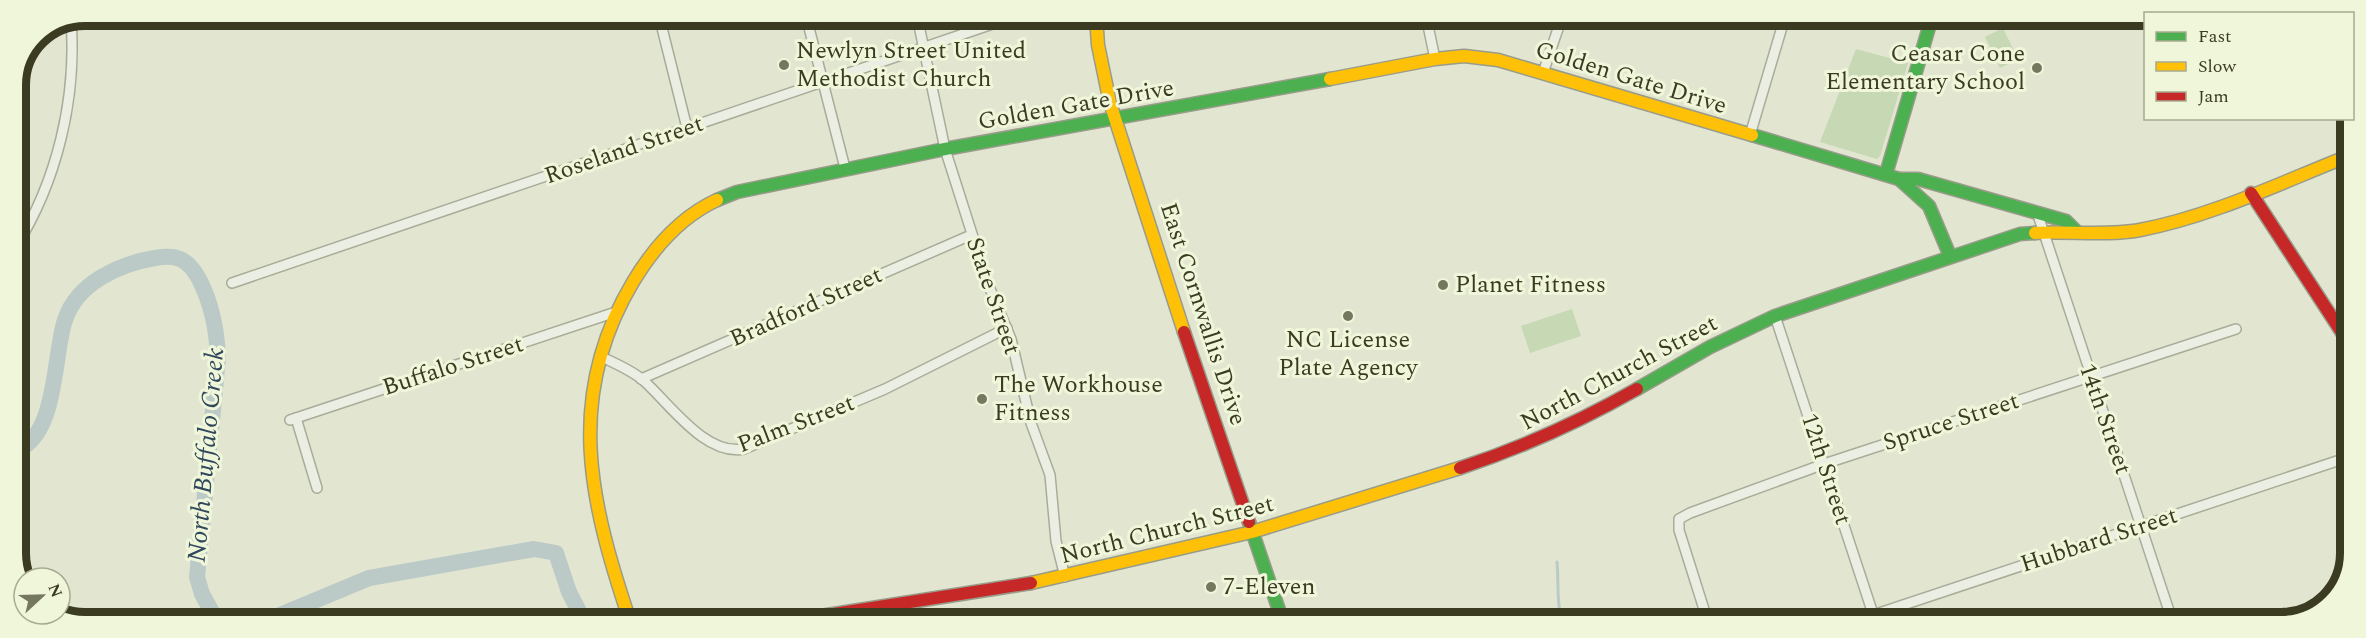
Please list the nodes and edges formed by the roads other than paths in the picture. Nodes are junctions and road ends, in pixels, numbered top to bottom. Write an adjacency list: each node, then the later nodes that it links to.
1 (662, 26): 16 (street)
2 (809, 26): 14 (street)
3 (919, 26): 11 (street, State Street)
4 (986, 26): 11 (street, Roseland Street)
5 (1097, 26): 15 (street, East Cornwallis Drive)
6 (1428, 26): 12 (street)
7 (1559, 26): 13 (street)
8 (1782, 26): 17 (street)
9 (1929, 26): 21 (street)
10 (72, 27): 25 (street)
11 (923, 47): 14 (street, Roseland Street); 18 (street, State Street)
12 (1435, 59): 13 (street, Golden Gate Drive); 15 (street, Golden Gate Drive)
13 (1543, 73): 17 (street, Golden Gate Drive)
14 (823, 81): 16 (street, Roseland Street); 20 (street)
15 (1116, 119): 18 (street, Golden Gate Drive); 43 (street, East Cornwallis Drive)
16 (687, 128): 30 (street, Roseland Street)
17 (1750, 135): 21 (street, Golden Gate Drive)
18 (945, 149): 20 (street, Golden Gate Drive); 28 (street, State Street)
19 (2340, 159): 23 (street, North Church Street)
20 (845, 168): 31 (street, Golden Gate Drive)
21 (1886, 174): 22 (street, Golden Gate Drive)
22 (1899, 179): 24 (street, Golden Gate Drive); 29 (street, Golden Gate Drive)
23 (2251, 193): 27 (street, North Church Street); 35 (street)
24 (2038, 215): 26 (street, 14th Street); 27 (street, Golden Gate Drive)
25 (26, 227)
26 (2044, 231): 27 (street, North Church Street); 29 (street, North Church Street); 37 (street, 14th Street)
27 (2076, 231)
28 (971, 235): 33 (street, State Street); 38 (street, Bradford Street)
29 (1950, 256): 32 (street, North Church Street)
30 (232, 283)
31 (616, 312): 36 (street, Golden Gate Drive); 41 (street, Buffalo Street)
32 (1775, 316): 40 (street, 12th Street); 43 (street, North Church Street)
33 (1007, 328): 38 (street, Palm Street); 44 (street, State Street)
34 (2236, 329): 37 (street, Spruce Street)
35 (2340, 330)
36 (602, 357): 38 (street, Palm Street); 45 (street, Golden Gate Drive)
37 (2090, 376): 40 (street, Spruce Street); 42 (street, 14th Street)
38 (641, 379)
39 (2340, 460): 42 (street, Hubbard Street)
40 (1824, 464): 48 (street, Spruce Street); 49 (street, 12th Street)
41 (317, 488)
42 (2141, 526): 50 (street, Hubbard Street); 51 (street, 14th Street)
43 (1252, 532): 44 (street, North Church Street); 47 (street, East Cornwallis Drive)
44 (1065, 577): 46 (street, North Church Street)
45 (627, 612)
46 (852, 612)
47 (1280, 612)
48 (1705, 612)
49 (1873, 612)
50 (1892, 612)
51 (2169, 612)

